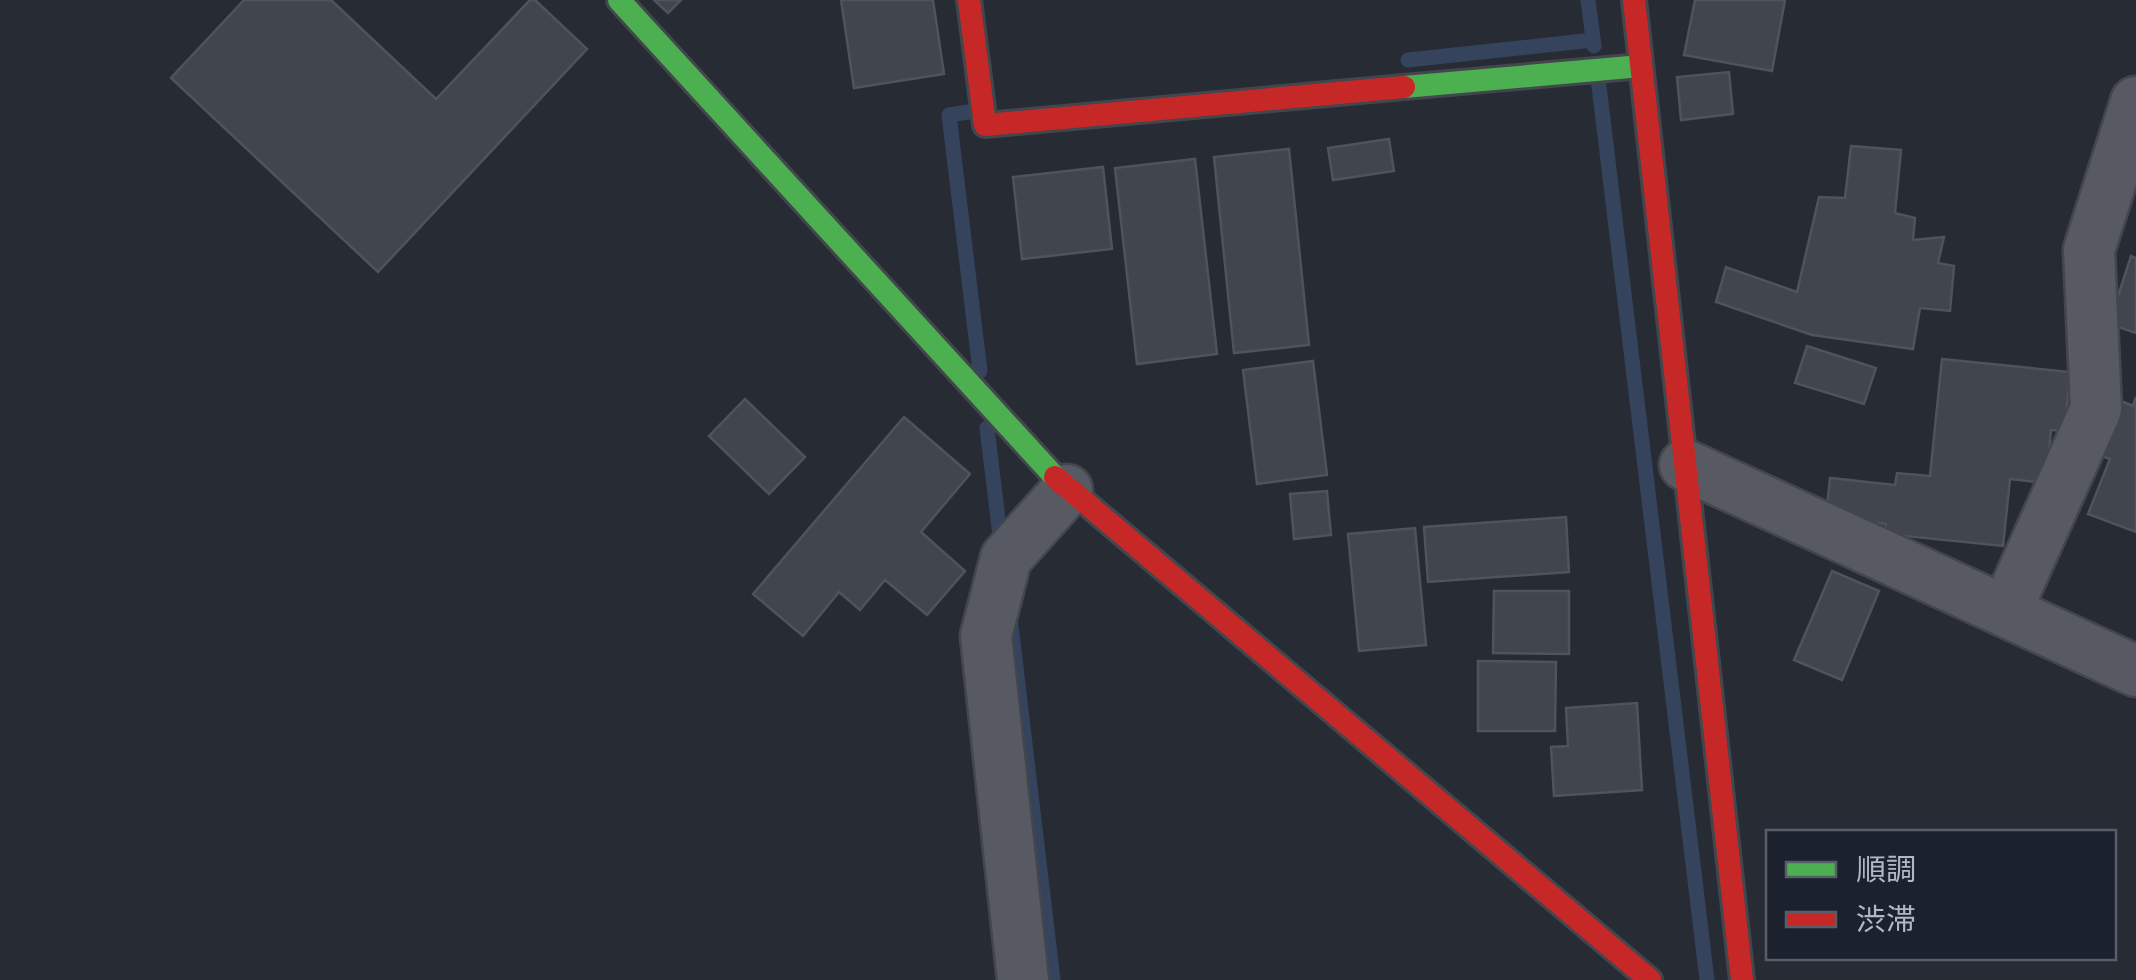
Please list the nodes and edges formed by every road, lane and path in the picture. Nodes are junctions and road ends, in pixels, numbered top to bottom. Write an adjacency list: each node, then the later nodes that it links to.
1 (620, 0): 7 (street)
2 (969, 0): 4 (street)
3 (1634, 0): 4 (street)
4 (1641, 66): 6 (street)
5 (2136, 102): 8 (street)
6 (1685, 465): 8 (street); 12 (street)
7 (1067, 490): 10 (street); 11 (street)
8 (2006, 611): 9 (street)
9 (2136, 672)
10 (1023, 980)
11 (1650, 980)
12 (1742, 980)

